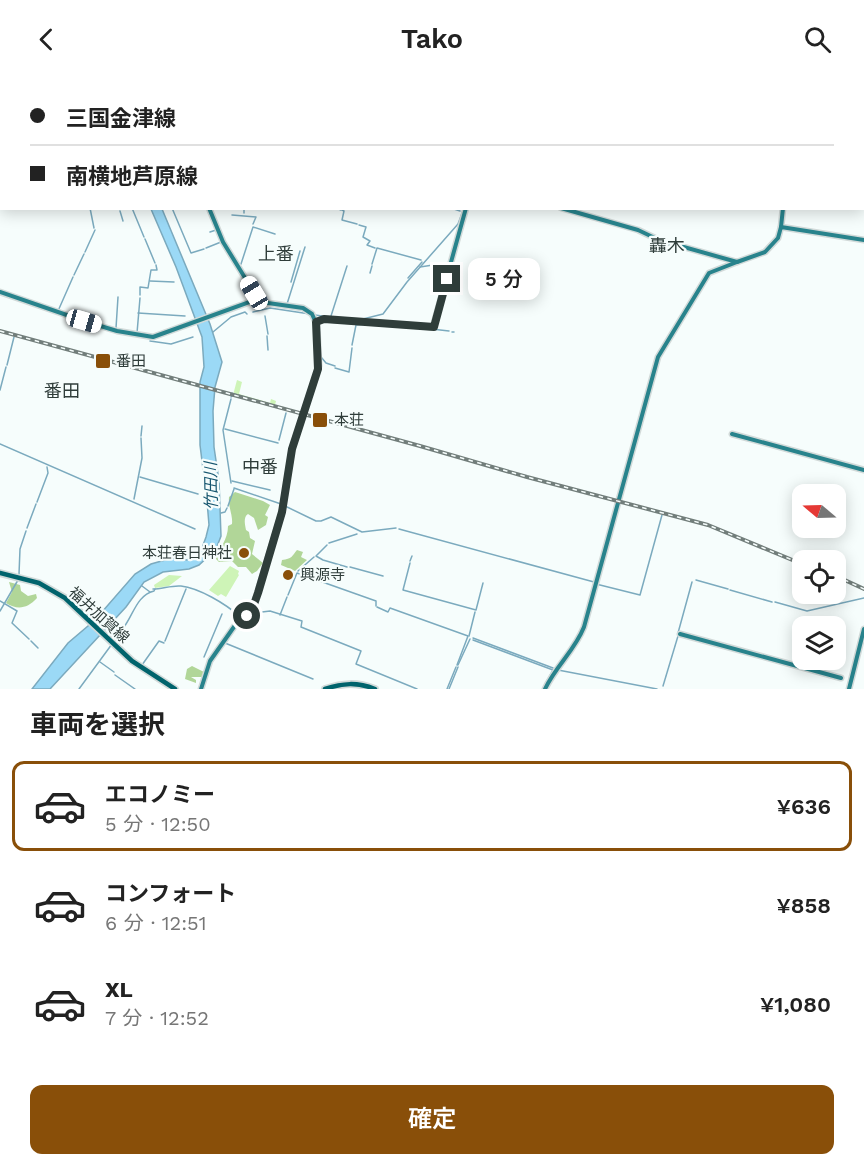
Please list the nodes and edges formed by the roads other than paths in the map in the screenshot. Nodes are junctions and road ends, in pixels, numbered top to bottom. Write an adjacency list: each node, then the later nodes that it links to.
1 (210, 210): 9 (main road)
2 (465, 210): 10 (main road)
3 (568, 210): 7 (main road)
4 (783, 210): 5 (main road)
5 (781, 227): 6 (main road); 7 (main road)
6 (864, 240)
7 (737, 262): 21 (main road)
8 (0, 292): 9 (main road)
9 (258, 298): 10 (main road)
10 (316, 322): 18 (main road)
11 (732, 434): 12 (main road)
12 (864, 470)
13 (0, 573): 17 (main road, 福井加賀線)
14 (864, 629): 22 (main road)
15 (680, 634): 16 (main road)
16 (841, 678)
17 (174, 689)
18 (201, 689)
19 (325, 689): 20 (main road)
20 (375, 689)
21 (545, 689)
22 (849, 689)

